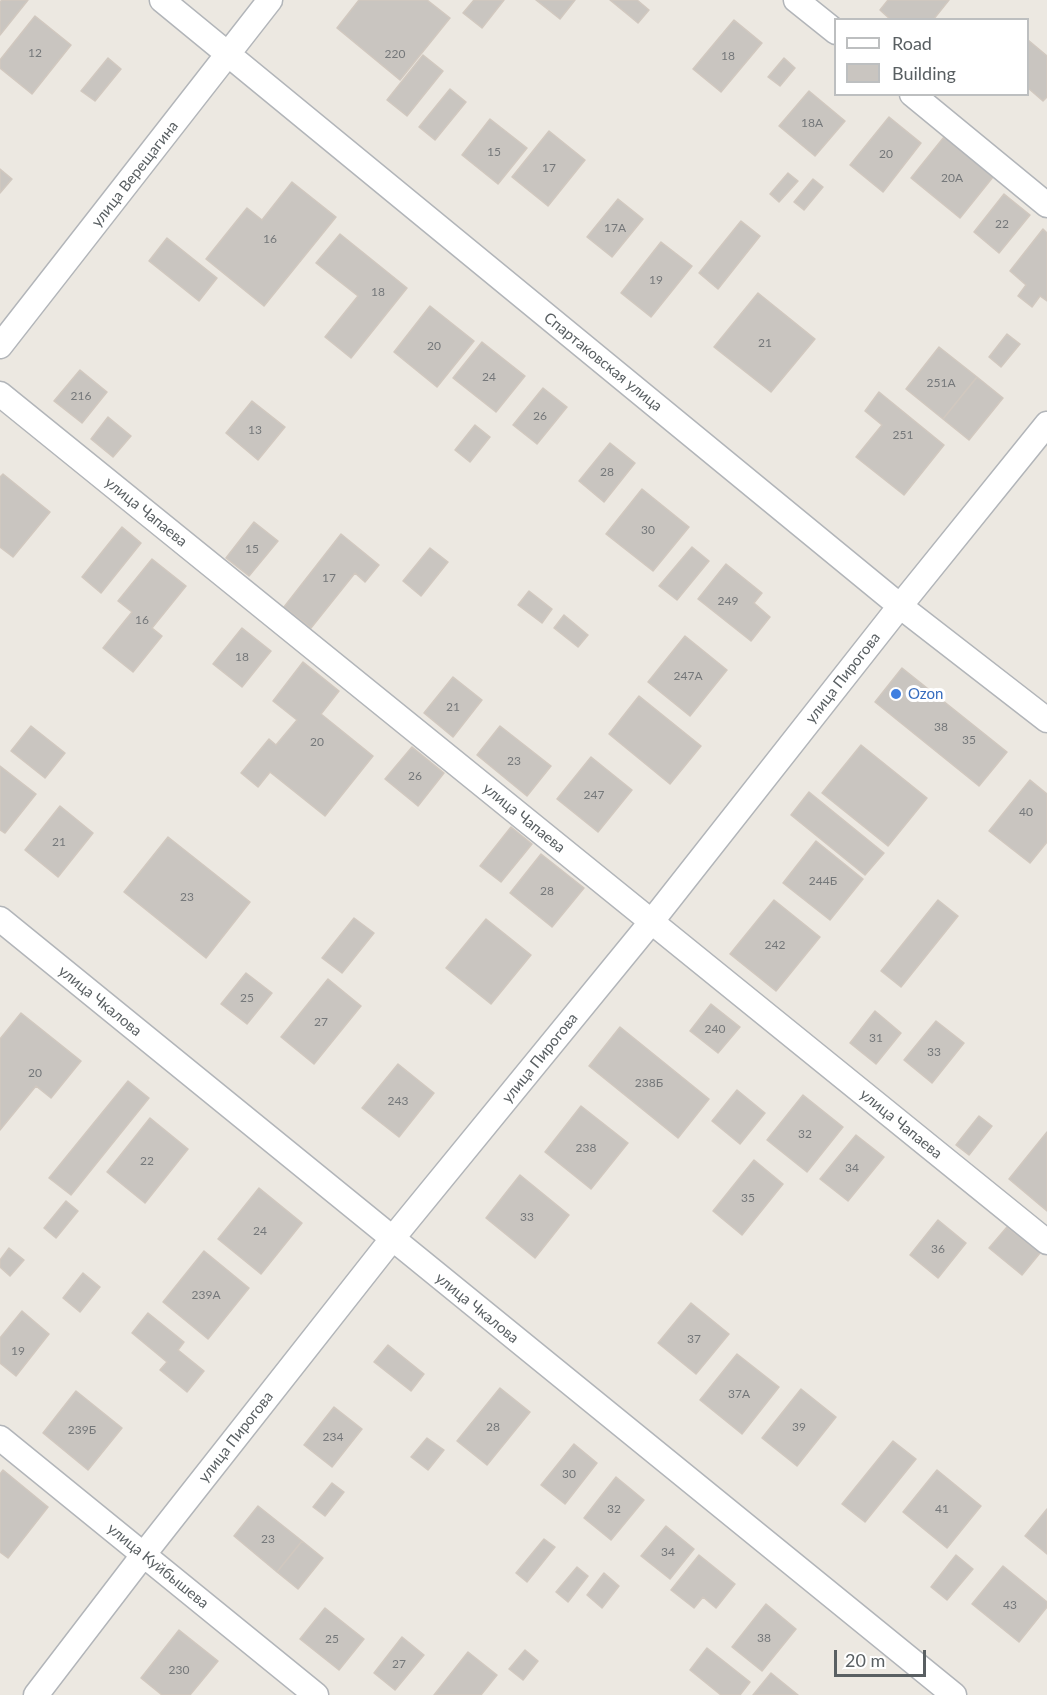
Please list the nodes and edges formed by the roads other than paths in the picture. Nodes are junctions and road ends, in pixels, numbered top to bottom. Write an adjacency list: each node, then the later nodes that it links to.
1 (162, 0): 5 (street, Спартаковская улица)
2 (270, 0): 5 (street, улица Верещагина)
3 (796, 0): 4 (street)
4 (834, 30)
5 (229, 54): 8 (street, улица Верещагина); 11 (street, Спартаковская улица)
6 (914, 96): 7 (street)
7 (1047, 205)
8 (0, 346)
9 (0, 394): 14 (street, улица Чапаева)
10 (1047, 424): 11 (street, улица Пирогова)
11 (900, 606): 12 (street, Спартаковская улица); 14 (street, улица Пирогова)
12 (1047, 720)
13 (0, 920): 15 (street, улица Чкалова)
14 (652, 921): 15 (street, улица Пирогова); 16 (street, улица Чапаева)
15 (392, 1239): 18 (street, улица Пирогова); 21 (street, улица Чкалова)
16 (1047, 1242)
17 (0, 1438): 18 (street, улица Куйбышева)
18 (144, 1554): 19 (street, улица Пирогова); 20 (street, улица Куйбышева)
19 (36, 1695)
20 (316, 1695)
21 (954, 1695)

